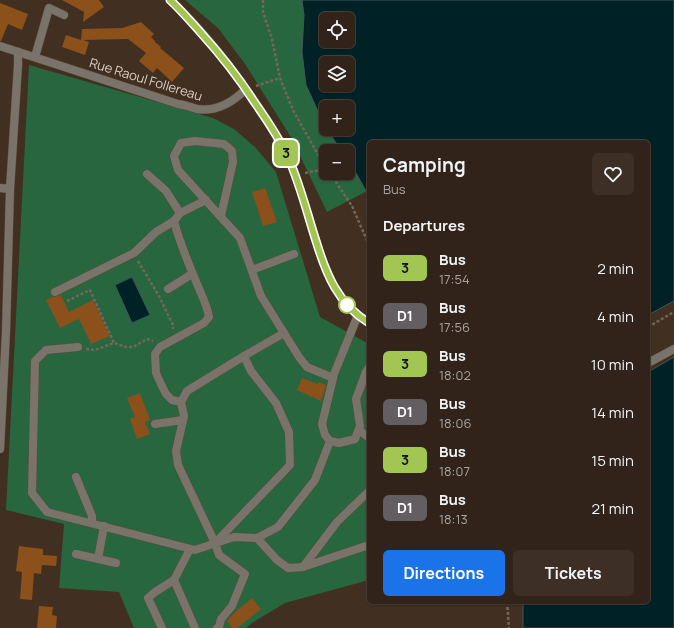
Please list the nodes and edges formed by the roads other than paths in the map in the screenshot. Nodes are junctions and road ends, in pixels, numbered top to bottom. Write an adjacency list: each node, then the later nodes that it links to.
1 (170, 0): 6 (street)
2 (64, 15): 5 (street)
3 (0, 46): 4 (street, Rue Raoul Follereau)
4 (18, 52): 5 (street, Rue Raoul Follereau); 9 (street)
5 (35, 57): 6 (street, Rue Raoul Follereau)
6 (246, 89): 19 (street)
7 (147, 174): 11 (street)
8 (0, 188): 9 (street)
9 (10, 189): 34 (street)
10 (206, 200): 11 (street); 12 (street); 12 (street)
11 (180, 213): 13 (street)
12 (221, 216): 15 (street)
13 (174, 221): 16 (street); 18 (street)
14 (294, 254): 15 (street)
15 (252, 270): 21 (street)
16 (192, 274): 17 (street); 28 (street)
17 (168, 289)
18 (55, 292)
19 (358, 315): 20 (street); 27 (street)
20 (367, 322)
21 (284, 333): 24 (street); 27 (street)
22 (78, 347): 37 (street)
23 (674, 348): 25 (street)
24 (244, 356): 28 (street); 40 (street)
25 (650, 362)
26 (367, 373): 31 (street)
27 (333, 378): 33 (street)
28 (180, 402): 29 (street)
29 (184, 420): 30 (street); 40 (street)
30 (155, 424)
31 (359, 430): 32 (street); 33 (street)
32 (367, 436)
33 (330, 441): 39 (street)
34 (0, 449)
35 (76, 477): 37 (street)
36 (367, 493): 46 (street)
37 (92, 524): 38 (street)
38 (104, 526): 42 (street); 44 (street)
39 (257, 538): 40 (street); 46 (street)
40 (216, 543): 42 (street); 50 (street)
41 (367, 546): 46 (street)
42 (190, 549): 47 (street)
43 (76, 554): 44 (street)
44 (98, 559): 45 (street)
45 (116, 563)
46 (303, 567)
47 (174, 580): 48 (street); 49 (street)
48 (162, 628)
49 (195, 628)
50 (218, 628)

